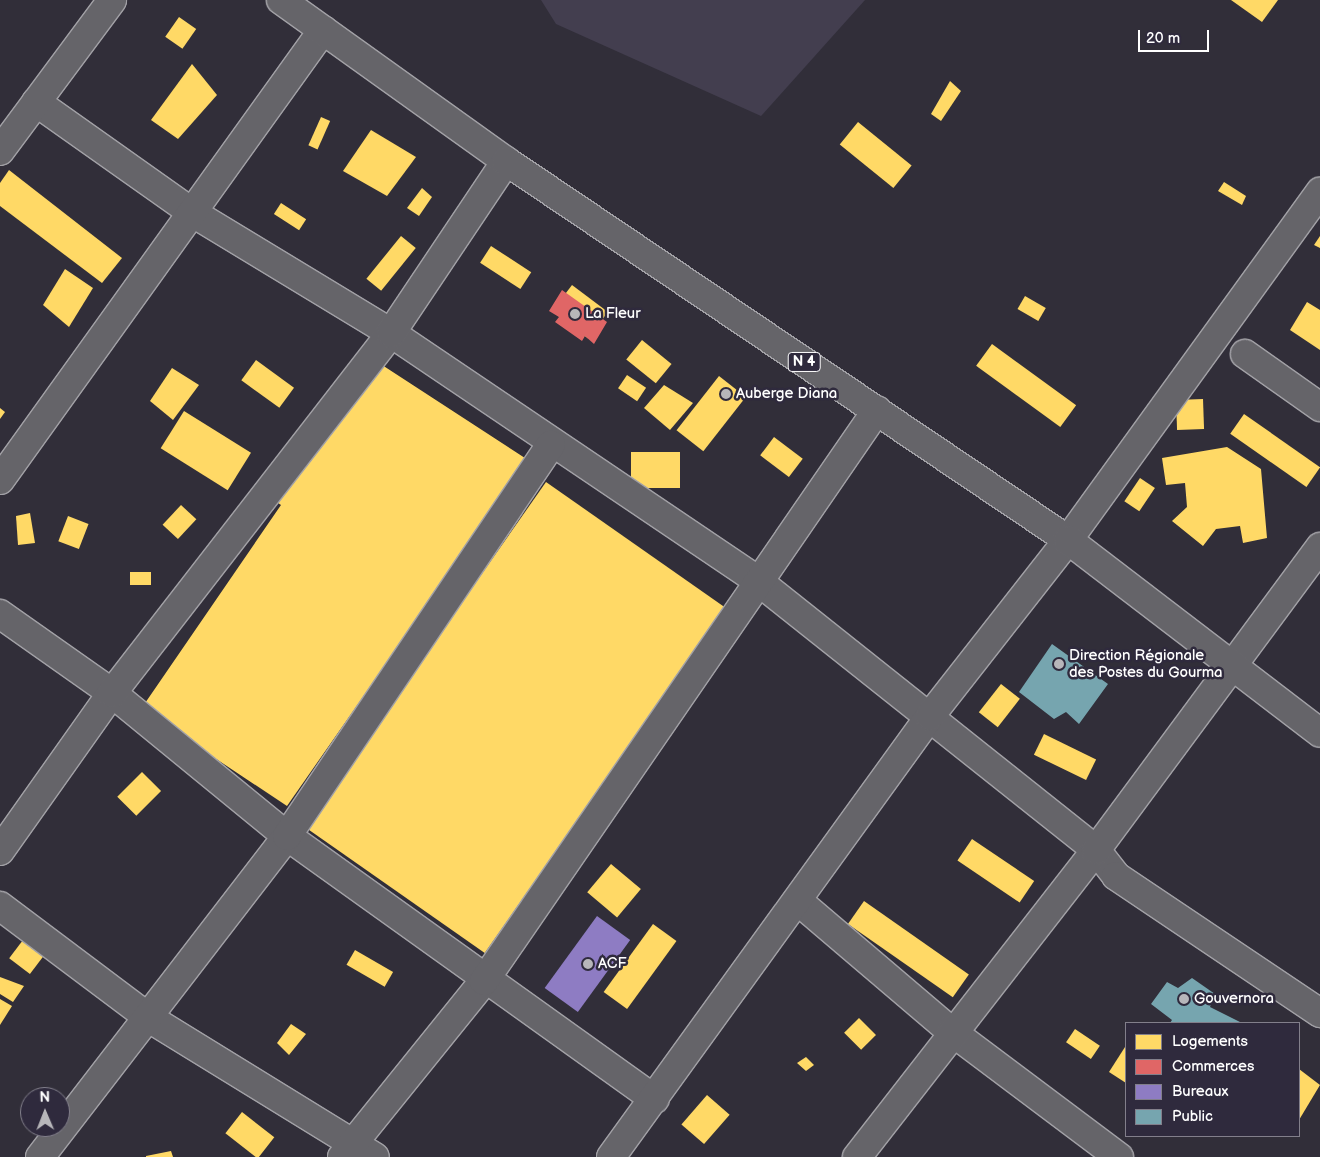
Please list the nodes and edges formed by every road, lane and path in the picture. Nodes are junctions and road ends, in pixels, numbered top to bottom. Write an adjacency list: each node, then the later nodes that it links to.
1 (112, 0): 4 (main road)
2 (281, 0): 3 (main road, N 4)
3 (324, 30): 6 (main road, N 4); 8 (main road)
4 (36, 102): 5 (main road); 8 (main road)
5 (0, 151)
6 (506, 161): 9 (main road); 12 (main road, N 4)
7 (1320, 192): 15 (main road)
8 (193, 213): 9 (main road); 14 (main road)
9 (390, 333): 13 (main road); 20 (main road)
10 (1245, 354): 11 (main road)
11 (1320, 407)
12 (877, 410): 15 (main road, N 4); 17 (main road)
13 (551, 445): 17 (main road); 23 (main road)
14 (0, 480)
15 (1068, 540): 19 (main road, N 4); 21 (main road)
16 (1320, 547): 19 (main road)
17 (758, 581): 21 (main road); 28 (main road)
18 (0, 614): 20 (main road)
19 (1230, 663): 22 (main road, N 4); 24 (main road)
20 (112, 693): 23 (main road); 25 (main road)
21 (930, 716): 24 (main road); 26 (main road)
22 (1320, 733)
23 (288, 836): 28 (main road); 30 (main road)
24 (1096, 850): 29 (main road); 31 (main road)
25 (0, 851)
26 (798, 901): 31 (main road); 32 (main road)
27 (0, 906): 30 (main road)
28 (484, 981): 32 (main road); 33 (main road)
29 (1320, 1014)
30 (149, 1018): 33 (main road); 34 (main road)
31 (951, 1032): 36 (main road); 37 (main road)
32 (654, 1099): 35 (main road)
33 (357, 1152)
34 (40, 1157)
35 (611, 1157)
36 (857, 1157)
37 (1119, 1157)

